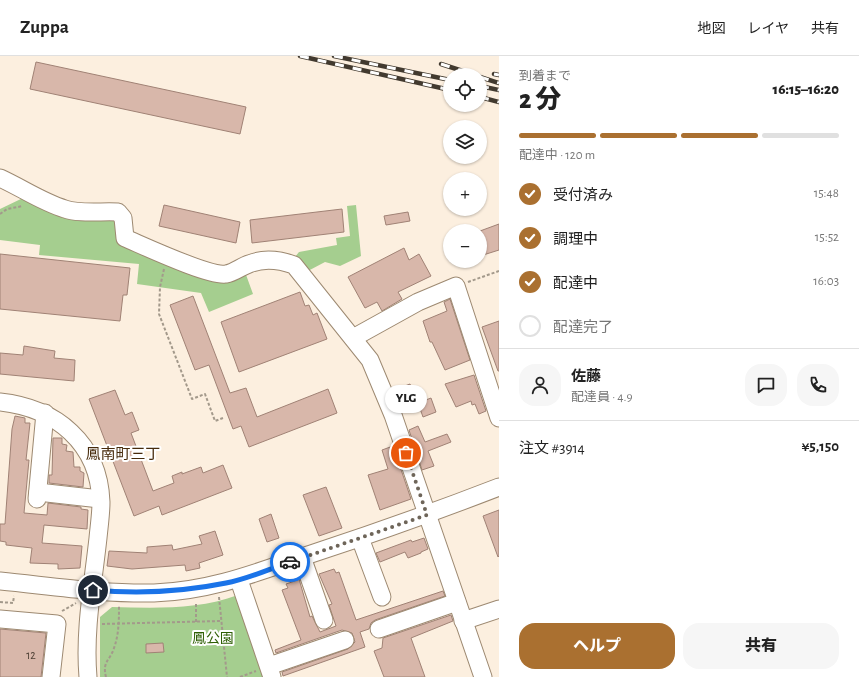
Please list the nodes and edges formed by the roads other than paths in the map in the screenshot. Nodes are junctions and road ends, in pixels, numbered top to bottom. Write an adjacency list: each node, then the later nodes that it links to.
1 (0, 178): 2 (street)
2 (353, 338): 5 (street); 8 (street)
3 (0, 402): 4 (street)
4 (45, 413): 7 (street); 7 (street)
5 (499, 418)
6 (499, 487): 8 (street)
7 (100, 499): 13 (street)
8 (427, 515): 9 (street); 15 (street)
9 (360, 538): 10 (street); 14 (street)
10 (302, 558): 11 (street); 18 (street)
11 (239, 580): 13 (street); 22 (street)
12 (0, 581): 13 (street)
13 (93, 590): 24 (street)
14 (382, 597)
15 (457, 602): 19 (street); 20 (street)
16 (499, 609): 19 (street)
17 (0, 619): 23 (street)
18 (324, 620)
19 (463, 621): 25 (street)
20 (379, 629)
21 (345, 640): 22 (street)
22 (270, 672)
23 (51, 677)
24 (88, 677)
25 (483, 677)

